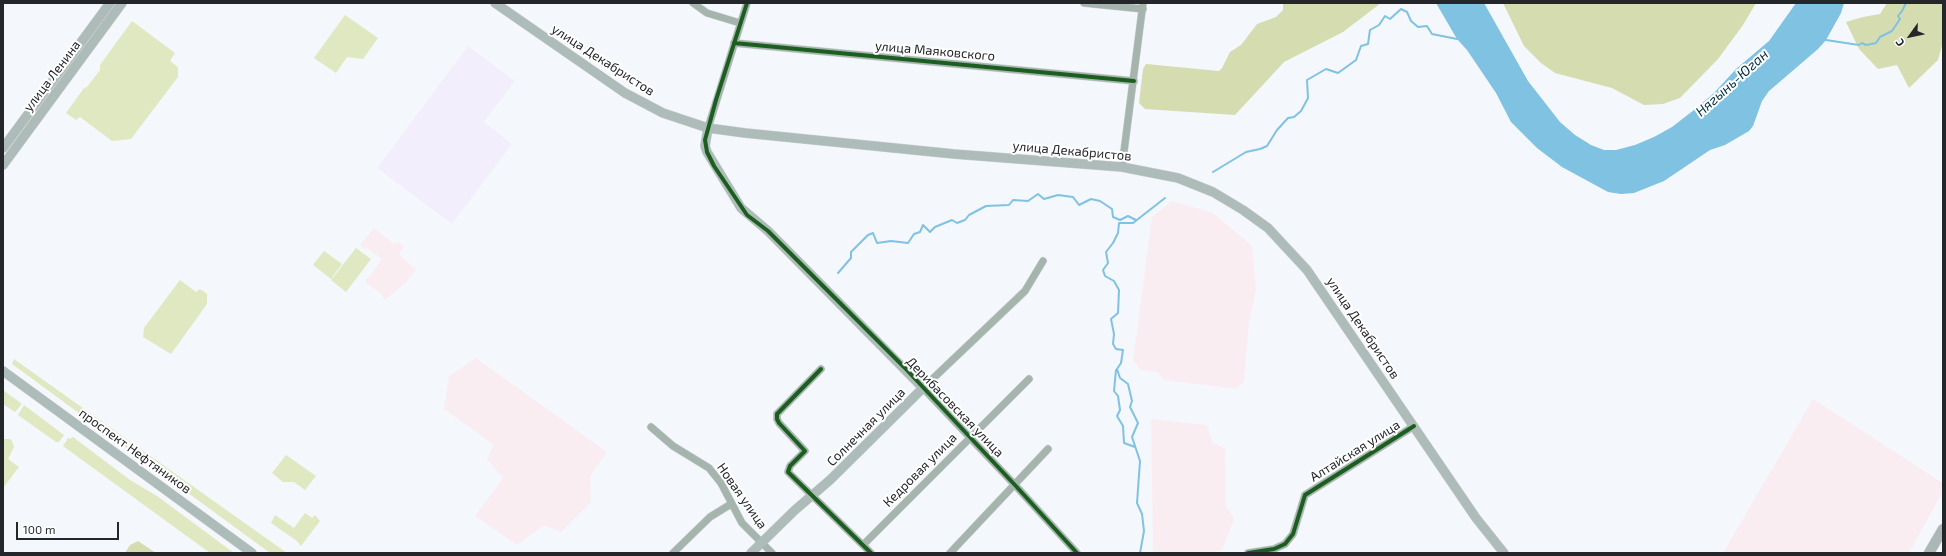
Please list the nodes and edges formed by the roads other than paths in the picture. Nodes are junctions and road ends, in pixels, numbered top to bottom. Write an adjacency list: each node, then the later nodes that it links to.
1 (110, 3): 11 (main road, улица Ленина)
2 (122, 3): 12 (main road, улица Ленина)
3 (495, 3): 13 (main road, улица Декабристов)
4 (693, 3): 8 (street)
5 (746, 3): 8 (street)
6 (1084, 3): 7 (street)
7 (1143, 6): 10 (street)
8 (740, 23): 9 (street)
9 (734, 43): 10 (street, улица Маяковского); 13 (street)
10 (1134, 81): 16 (street)
11 (23, 121): 12 (main road); 14 (main road, улица Ленина)
12 (31, 127): 15 (main road, улица Ленина)
13 (708, 128): 16 (main road, улица Декабристов); 21 (main road, Дерибасовская улица)
14 (3, 148)
15 (3, 165)
16 (1122, 167): 22 (main road, улица Декабристов)
17 (1043, 261): 21 (street, Солнечная улица)
18 (821, 369): 27 (street)
19 (3, 371): 32 (main road, проспект Нефтяников)
20 (1029, 379): 24 (street, Кедровая улица)
21 (923, 388): 24 (street, Дерибасовская улица); 27 (main road, Солнечная улица)
22 (1414, 426): 39 (street, Алтайская улица); 40 (main road, улица Декабристов)
23 (651, 427): 28 (street, Новая улица)
24 (970, 437): 26 (street, Дерибасовская улица); 31 (street, Кедровая улица)
25 (1048, 449): 26 (street)
26 (1014, 484): 37 (street); 38 (street, Дерибасовская улица)
27 (811, 496): 30 (main road, Солнечная улица); 31 (street)
28 (732, 504): 30 (street, Новая улица); 33 (street)
29 (1943, 529): 41 (main road)
30 (761, 543): 34 (main road, Солнечная улица); 35 (street, Новая улица)
31 (863, 545): 36 (street)
32 (252, 553)
33 (673, 553)
34 (751, 553)
35 (772, 553)
36 (871, 553)
37 (950, 553)
38 (1077, 553)
39 (1248, 553)
40 (1504, 553)
41 (1929, 553)

